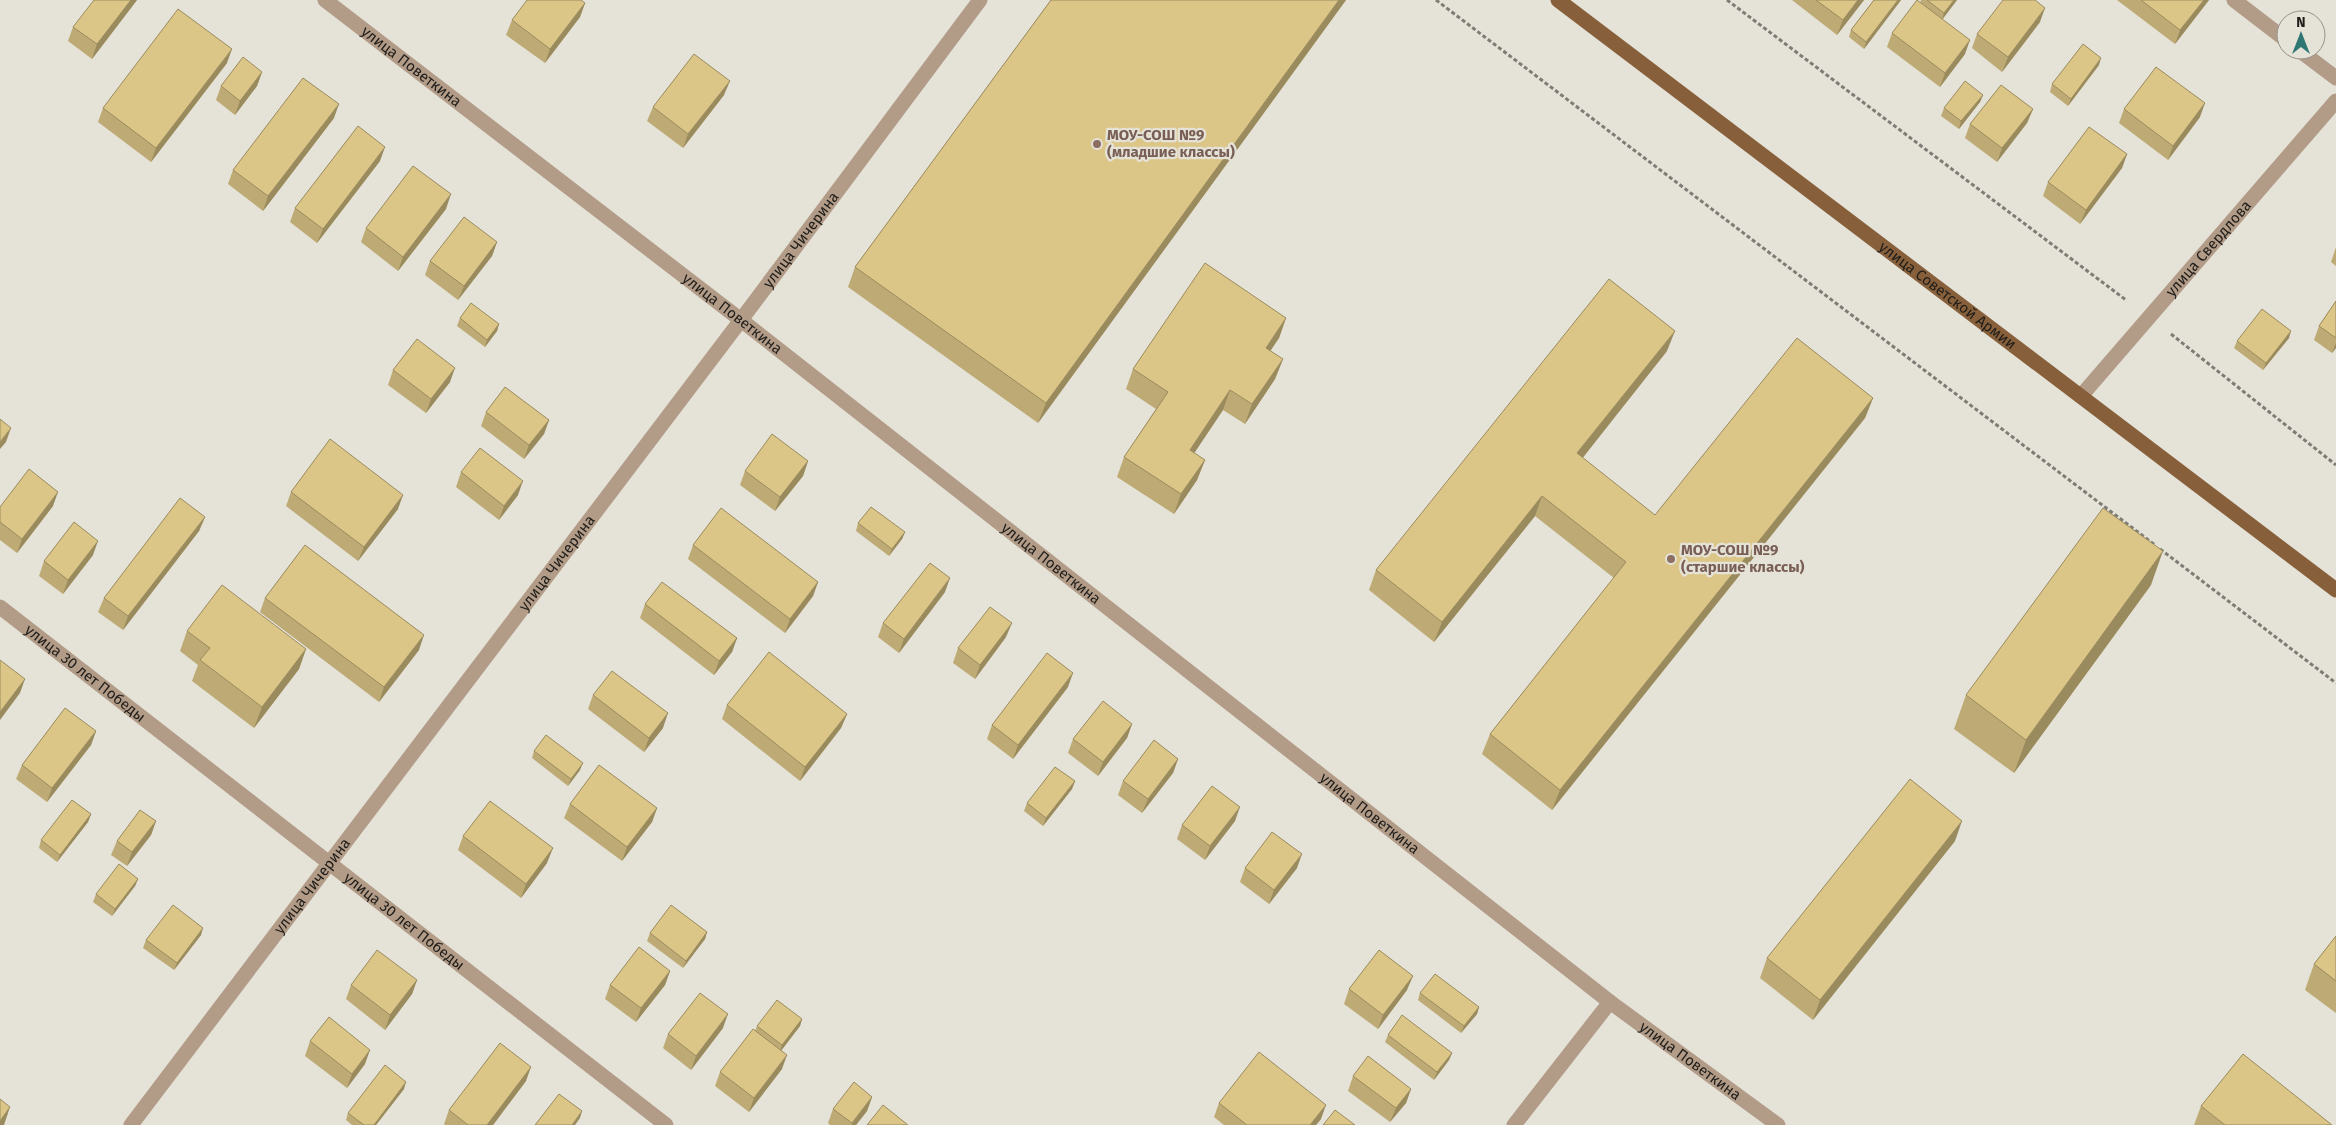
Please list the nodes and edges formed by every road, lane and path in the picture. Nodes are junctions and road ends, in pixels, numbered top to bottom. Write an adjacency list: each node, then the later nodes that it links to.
1 (325, 0): 12 (street, улица Поветкина)
2 (980, 0): 12 (street, улица Чичерина)
3 (1436, 0): 17 (path)
4 (1558, 0): 13 (main road, улица Советской Армии)
5 (1727, 0): 11 (path)
6 (2234, 0): 7 (street)
7 (2276, 32)
8 (2312, 60): 9 (street)
9 (2336, 78)
10 (2336, 101): 11 (street, улица Свердлова)
11 (2150, 317): 13 (street, улица Свердлова); 14 (path)
12 (742, 320): 18 (street, улица Чичерина); 19 (street, улица Поветкина)
13 (2081, 396): 15 (main road, улица Советской Армии)
14 (2336, 465)
15 (2336, 590)
16 (0, 607): 18 (street, улица 30 лет Победы)
17 (2336, 683)
18 (328, 862): 20 (street, улица Чичерина); 21 (street, улица 30 лет Победы)
19 (1610, 1002): 22 (street); 23 (street, улица Поветкина)
20 (131, 1125)
21 (666, 1125)
22 (1514, 1125)
23 (1778, 1125)

